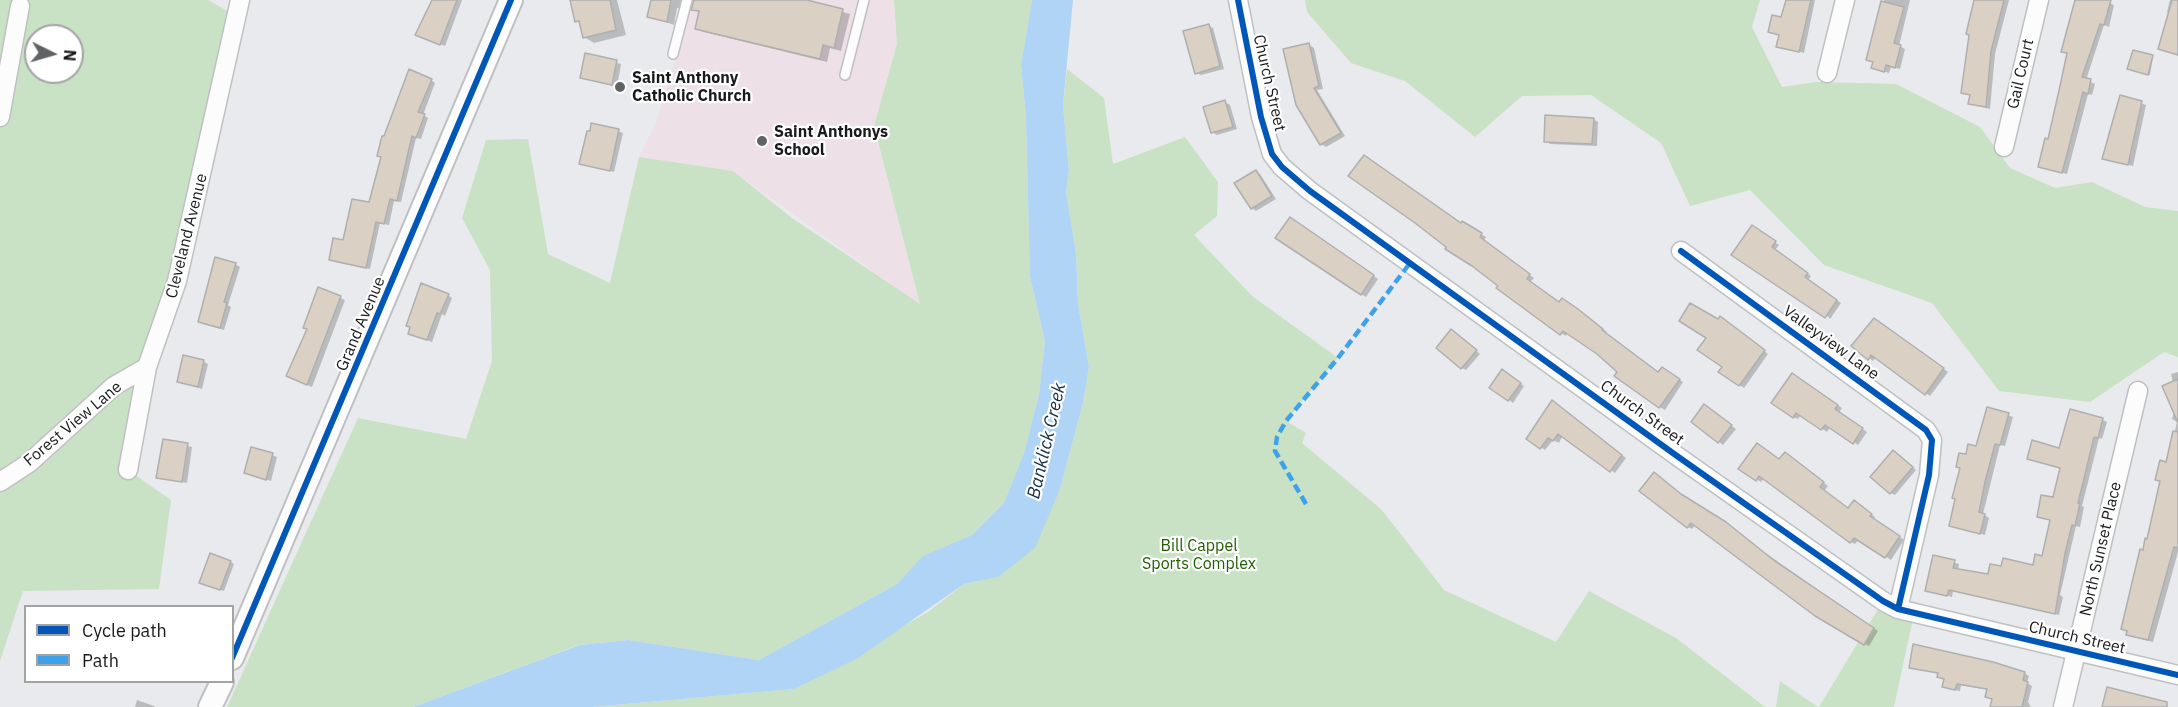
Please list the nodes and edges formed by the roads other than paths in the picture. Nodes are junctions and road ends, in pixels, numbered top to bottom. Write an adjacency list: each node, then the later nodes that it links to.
1 (240, 0): 15 (street, Cleveland Avenue)
2 (511, 0): 21 (street, Grand Avenue)
3 (687, 0): 9 (lane)
4 (864, 0): 11 (lane)
5 (1238, 0): 19 (street, Church Street)
6 (1845, 0): 10 (street)
7 (2039, 0): 13 (street, Gail Court)
8 (20, 6): 12 (street)
9 (673, 54)
10 (1827, 73)
11 (844, 75)
12 (0, 117)
13 (2004, 147)
14 (1682, 250): 19 (street, Valleyview Lane)
15 (147, 367): 17 (street, Cleveland Avenue); 18 (street, Forest View Lane)
16 (2138, 391): 20 (street, North Sunset Place)
17 (128, 470)
18 (0, 482)
19 (1898, 609): 20 (street, Church Street)
20 (2077, 652): 22 (street, Church Street); 25 (street, North Sunset Place)
21 (234, 653)
22 (2178, 675)
23 (221, 683): 24 (street)
24 (210, 707)
25 (2063, 707)

